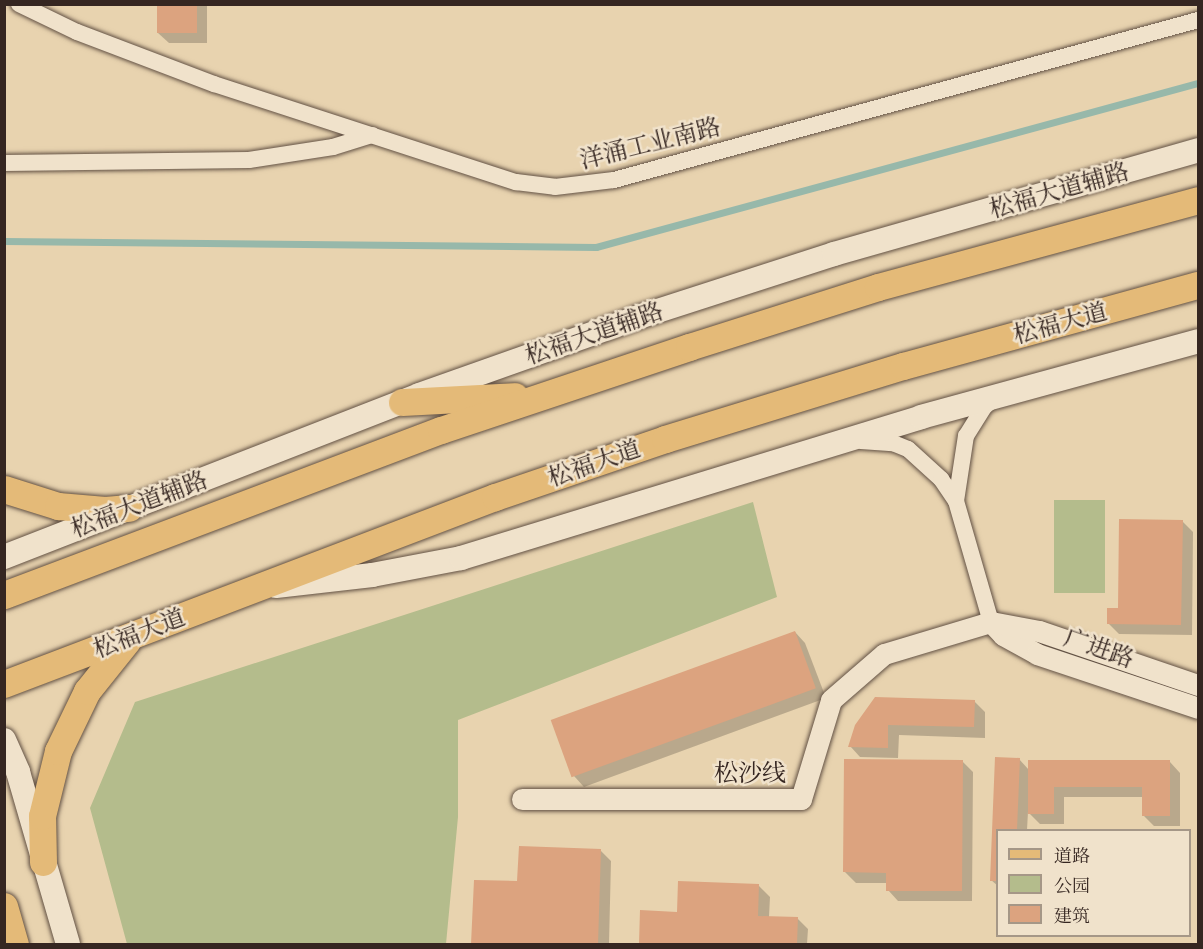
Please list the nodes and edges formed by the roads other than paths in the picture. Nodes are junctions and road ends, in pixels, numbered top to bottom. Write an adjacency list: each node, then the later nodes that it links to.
1 (19, 4): 3 (street, 洋涌工业南路)
2 (1198, 20): 3 (street, 洋涌工业南路)
3 (372, 135): 5 (street)
4 (1198, 150): 11 (main road, 松福大道辅路)
5 (4, 162)
6 (1198, 200): 9 (main road)
7 (1198, 285): 17 (main road, 松福大道)
8 (1198, 341): 10 (main road)
9 (563, 389): 11 (main road); 18 (main road)
10 (999, 396): 12 (main road); 14 (street)
11 (402, 402): 15 (main road, 松福大道辅路)
12 (842, 441): 14 (street); 17 (main road)
13 (4, 489): 15 (main road)
14 (956, 501): 19 (street)
15 (129, 508): 16 (main road, 松福大道辅路)
16 (4, 557)
17 (253, 589): 20 (main road, 松福大道)
18 (4, 595)
19 (991, 622): 22 (street, 广进路); 23 (street, 广进路); 25 (street, 松沙线)
20 (132, 635): 21 (main road, 松福大道); 26 (main road)
21 (4, 684)
22 (1198, 685)
23 (1198, 708)
24 (4, 740): 26 (main road)
25 (522, 799)
26 (43, 862): 29 (main road)
27 (4, 906): 28 (main road)
28 (15, 945)
29 (68, 945)

